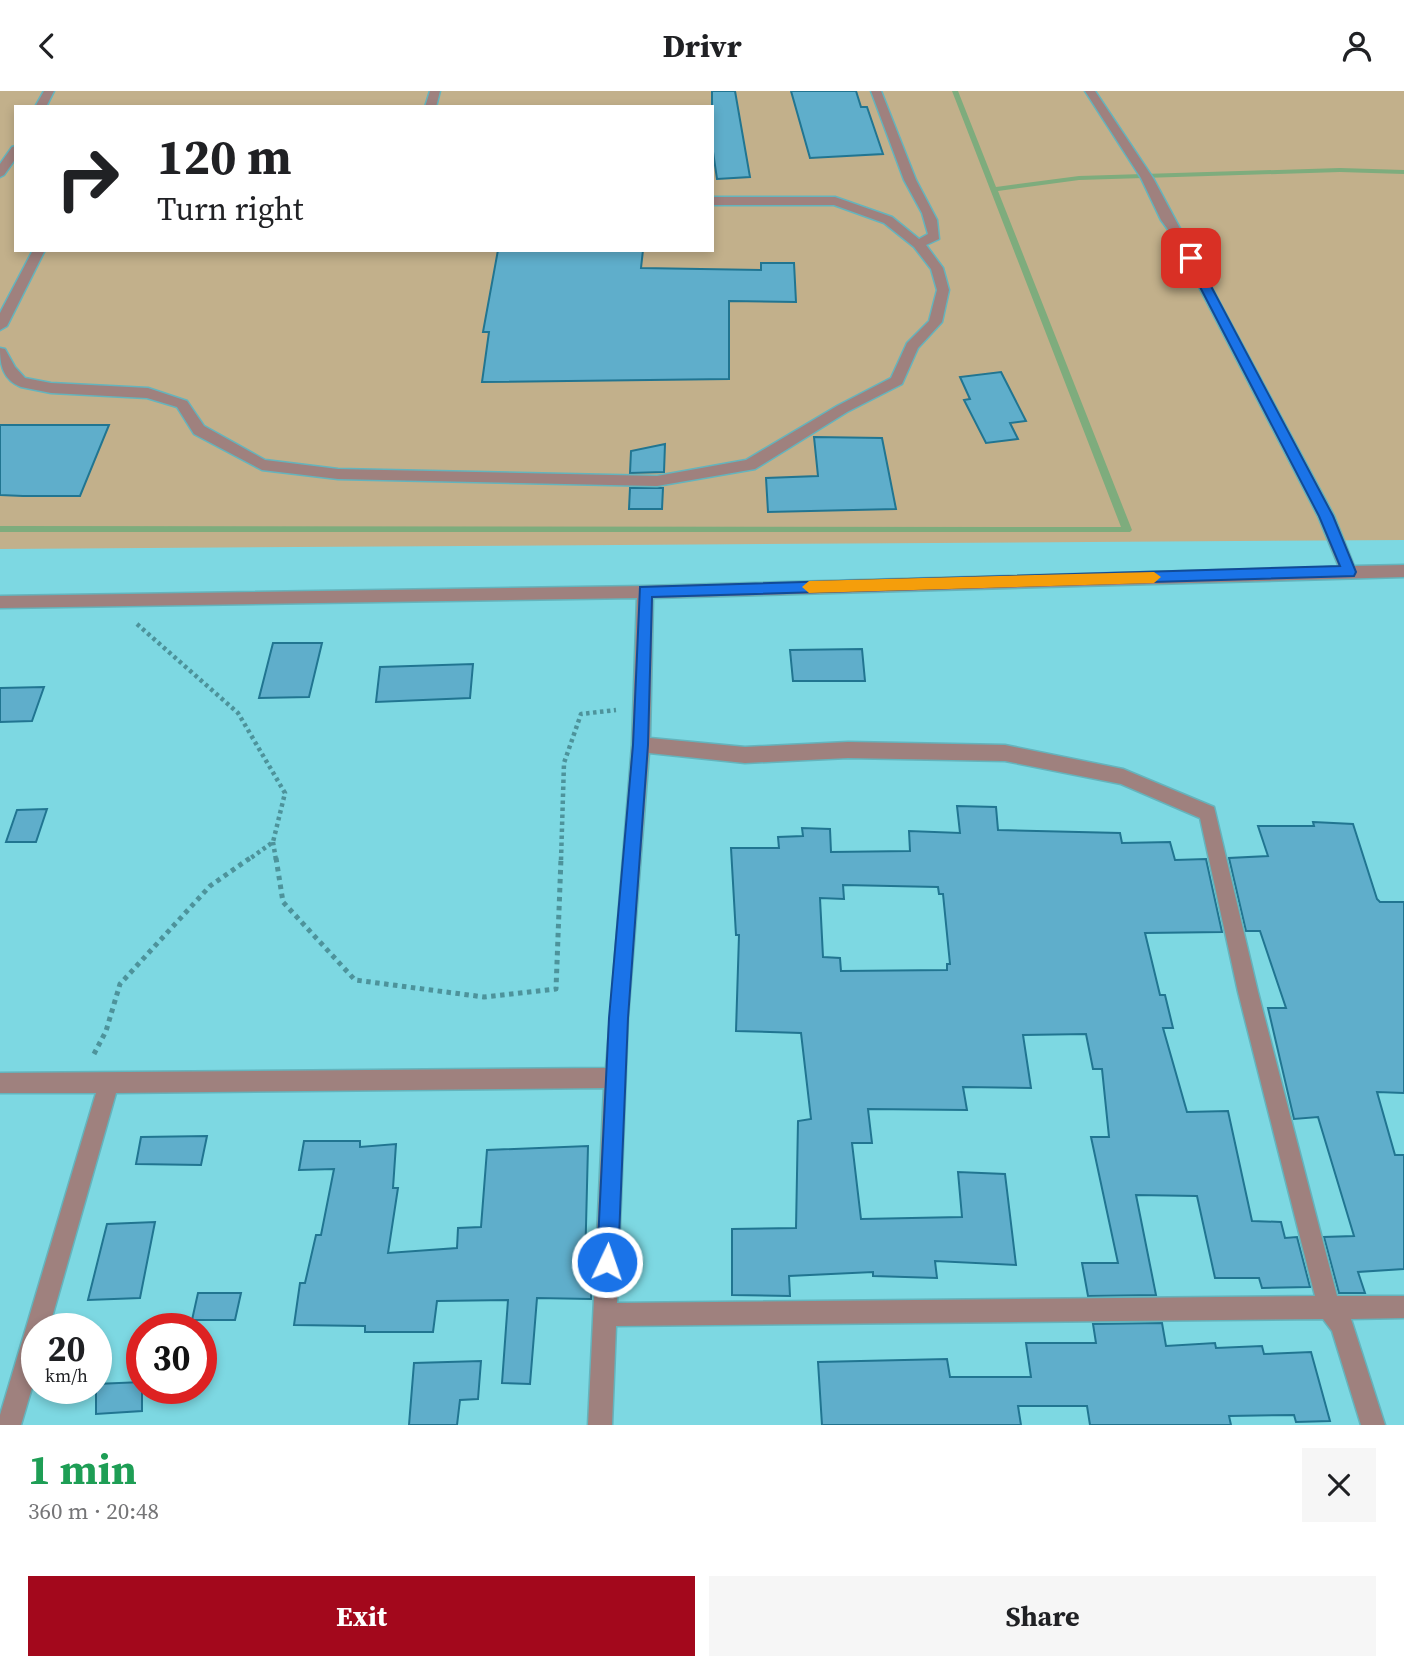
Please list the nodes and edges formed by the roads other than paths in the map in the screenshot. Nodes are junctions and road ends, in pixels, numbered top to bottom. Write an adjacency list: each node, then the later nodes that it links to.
1 (876, 91): 6 (street)
2 (1090, 91): 11 (street)
3 (14, 156): 4 (street)
4 (0, 173)
5 (714, 201): 6 (street)
6 (918, 244): 9 (street)
7 (38, 252): 8 (street)
8 (0, 326)
9 (0, 352)
10 (1404, 571): 11 (street)
11 (1349, 572): 12 (street)
12 (645, 591): 13 (street); 14 (street)
13 (0, 602)
14 (640, 745): 15 (street); 19 (street)
15 (616, 1078): 17 (street); 21 (street)
16 (0, 1083): 17 (street)
17 (108, 1083): 20 (street)
18 (1404, 1307): 19 (street)
19 (1329, 1308): 21 (street); 25 (street)
20 (42, 1313)
21 (605, 1315): 24 (street)
22 (21, 1384): 23 (street)
23 (9, 1425)
24 (600, 1425)
25 (1373, 1425)

